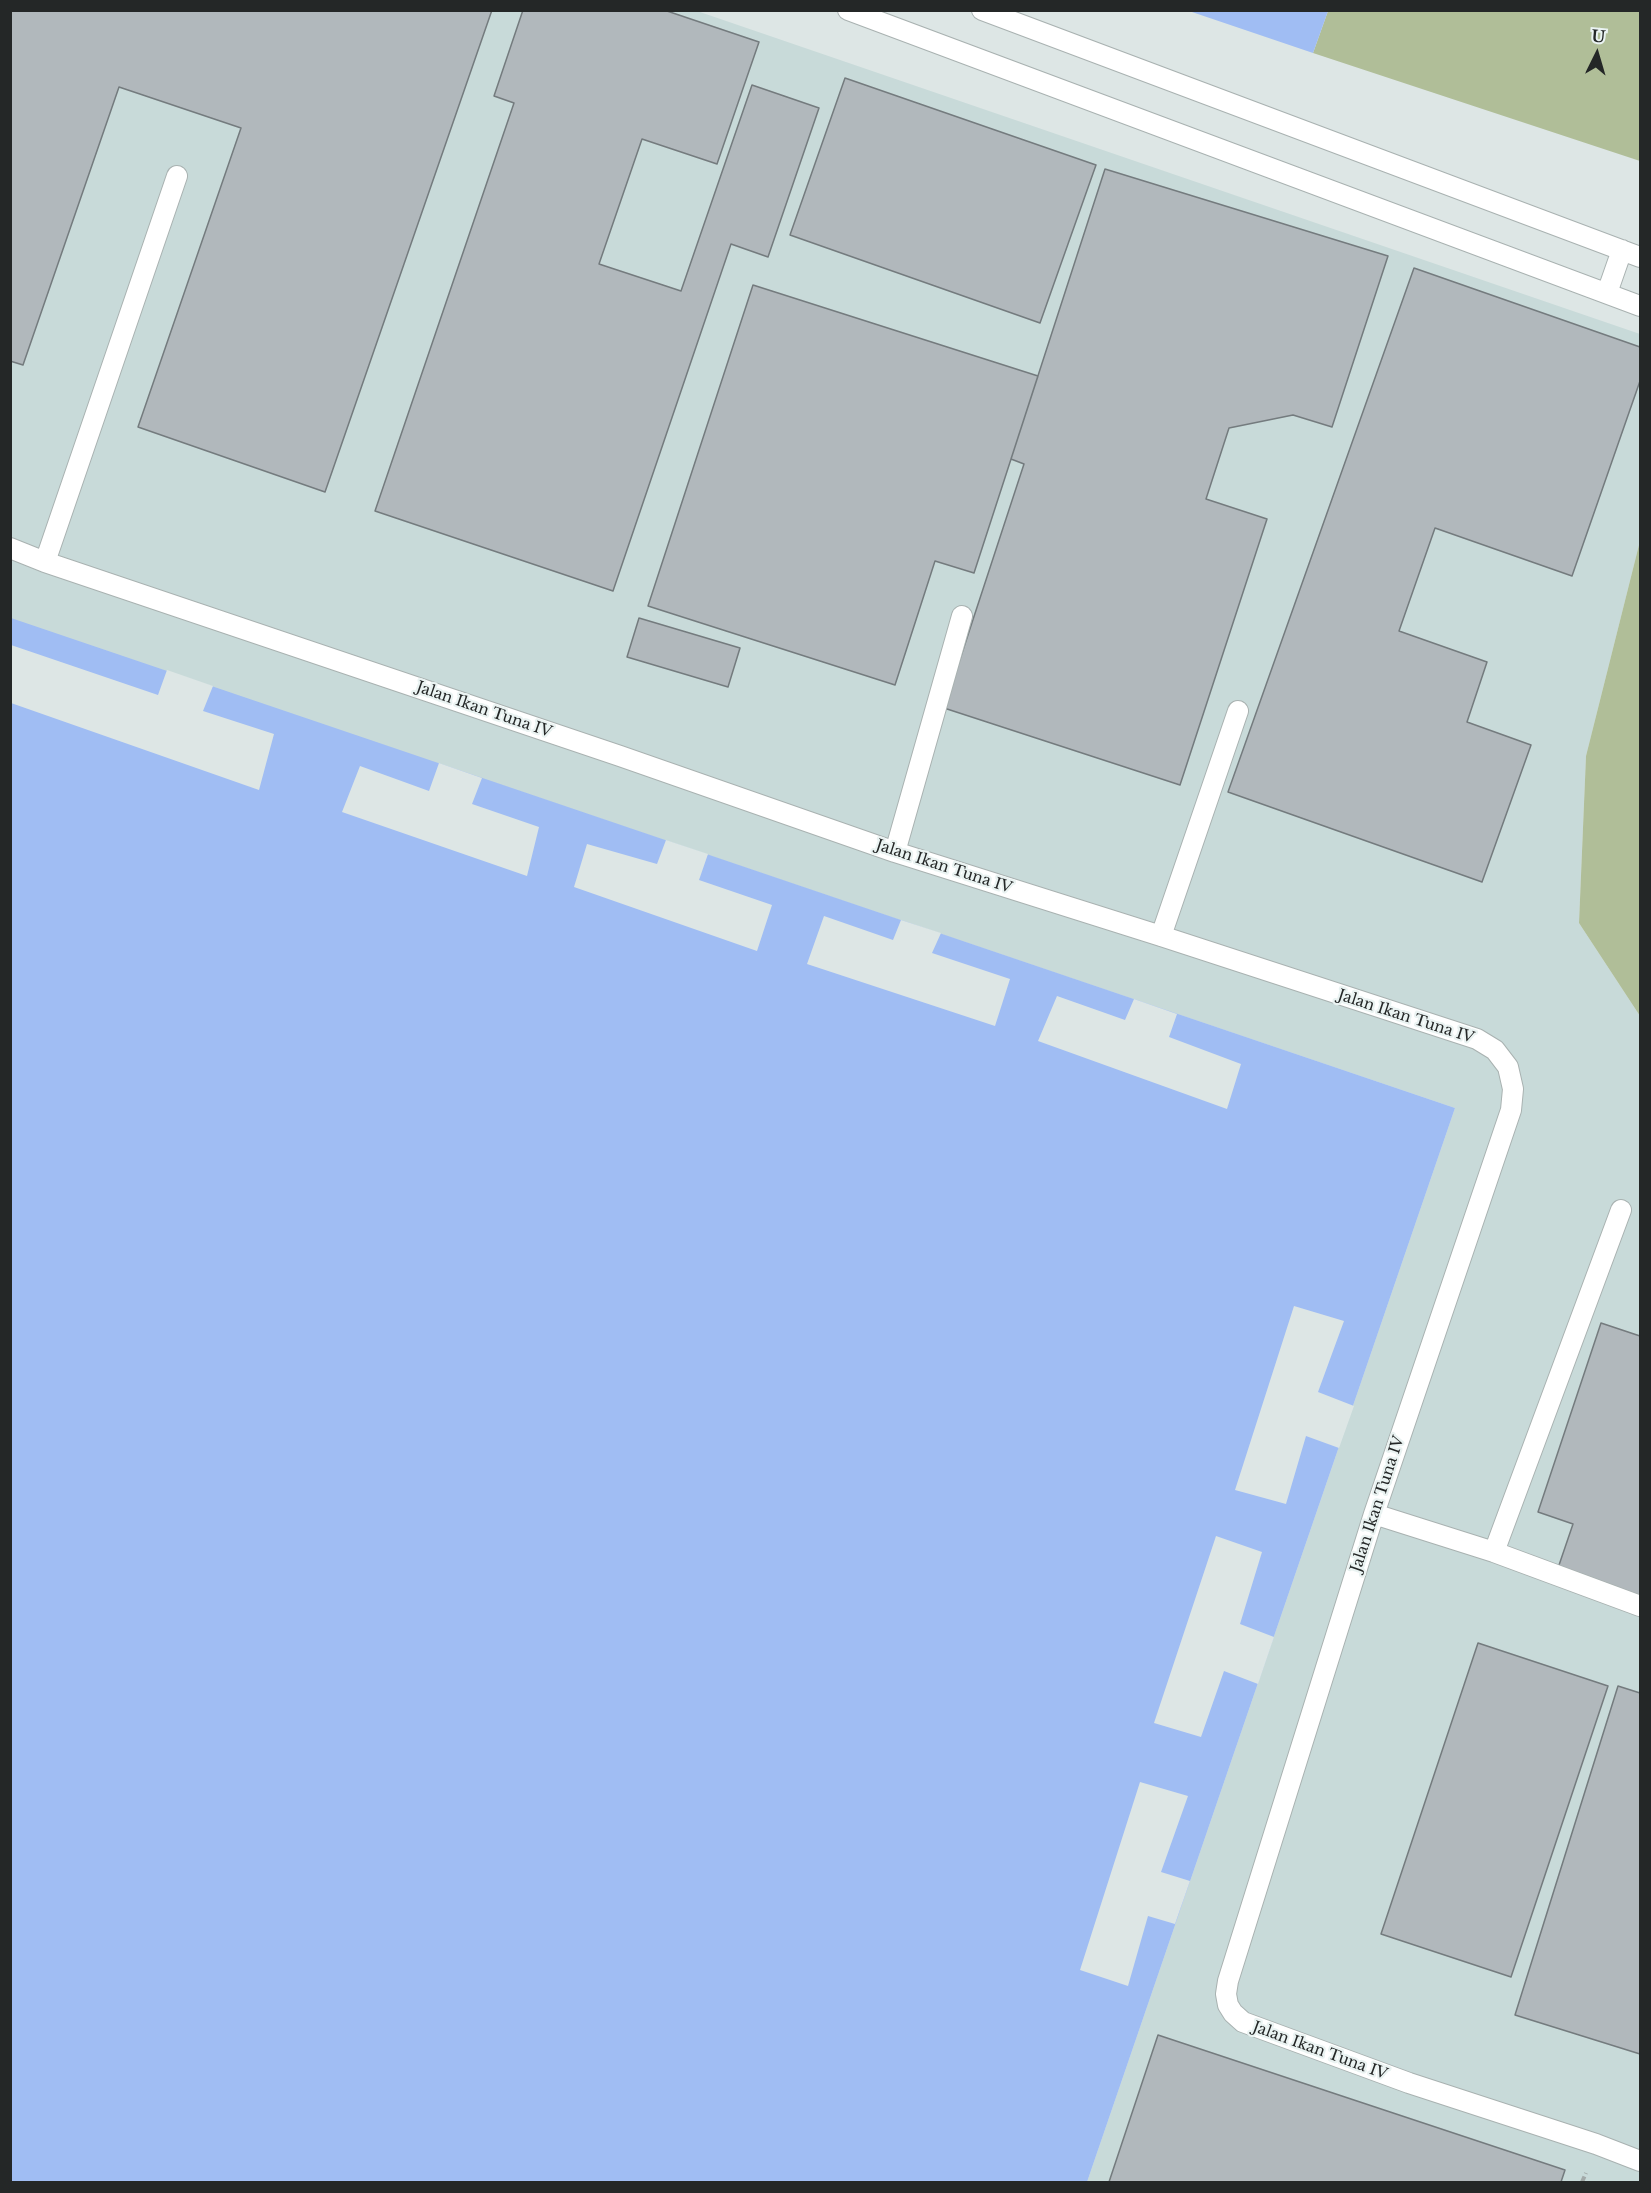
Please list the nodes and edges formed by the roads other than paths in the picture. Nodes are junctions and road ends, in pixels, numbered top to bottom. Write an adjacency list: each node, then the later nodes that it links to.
1 (848, 10): 6 (lane)
2 (982, 10): 4 (lane)
3 (177, 176): 9 (lane)
4 (1622, 250): 5 (lane); 6 (lane)
5 (1641, 257)
6 (1607, 293): 7 (lane)
7 (1641, 306)
8 (10, 548): 9 (lane, Jalan Ikan Tuna IV)
9 (45, 562): 12 (lane, Jalan Ikan Tuna IV)
10 (962, 616): 12 (lane)
11 (1238, 711): 13 (lane)
12 (895, 852): 13 (lane, Jalan Ikan Tuna IV)
13 (1161, 936): 15 (lane, Jalan Ikan Tuna IV)
14 (1621, 1210): 16 (lane)
15 (1374, 1514): 16 (lane); 18 (lane, Jalan Ikan Tuna IV)
16 (1494, 1552): 17 (lane)
17 (1641, 1606)
18 (1641, 2161)

